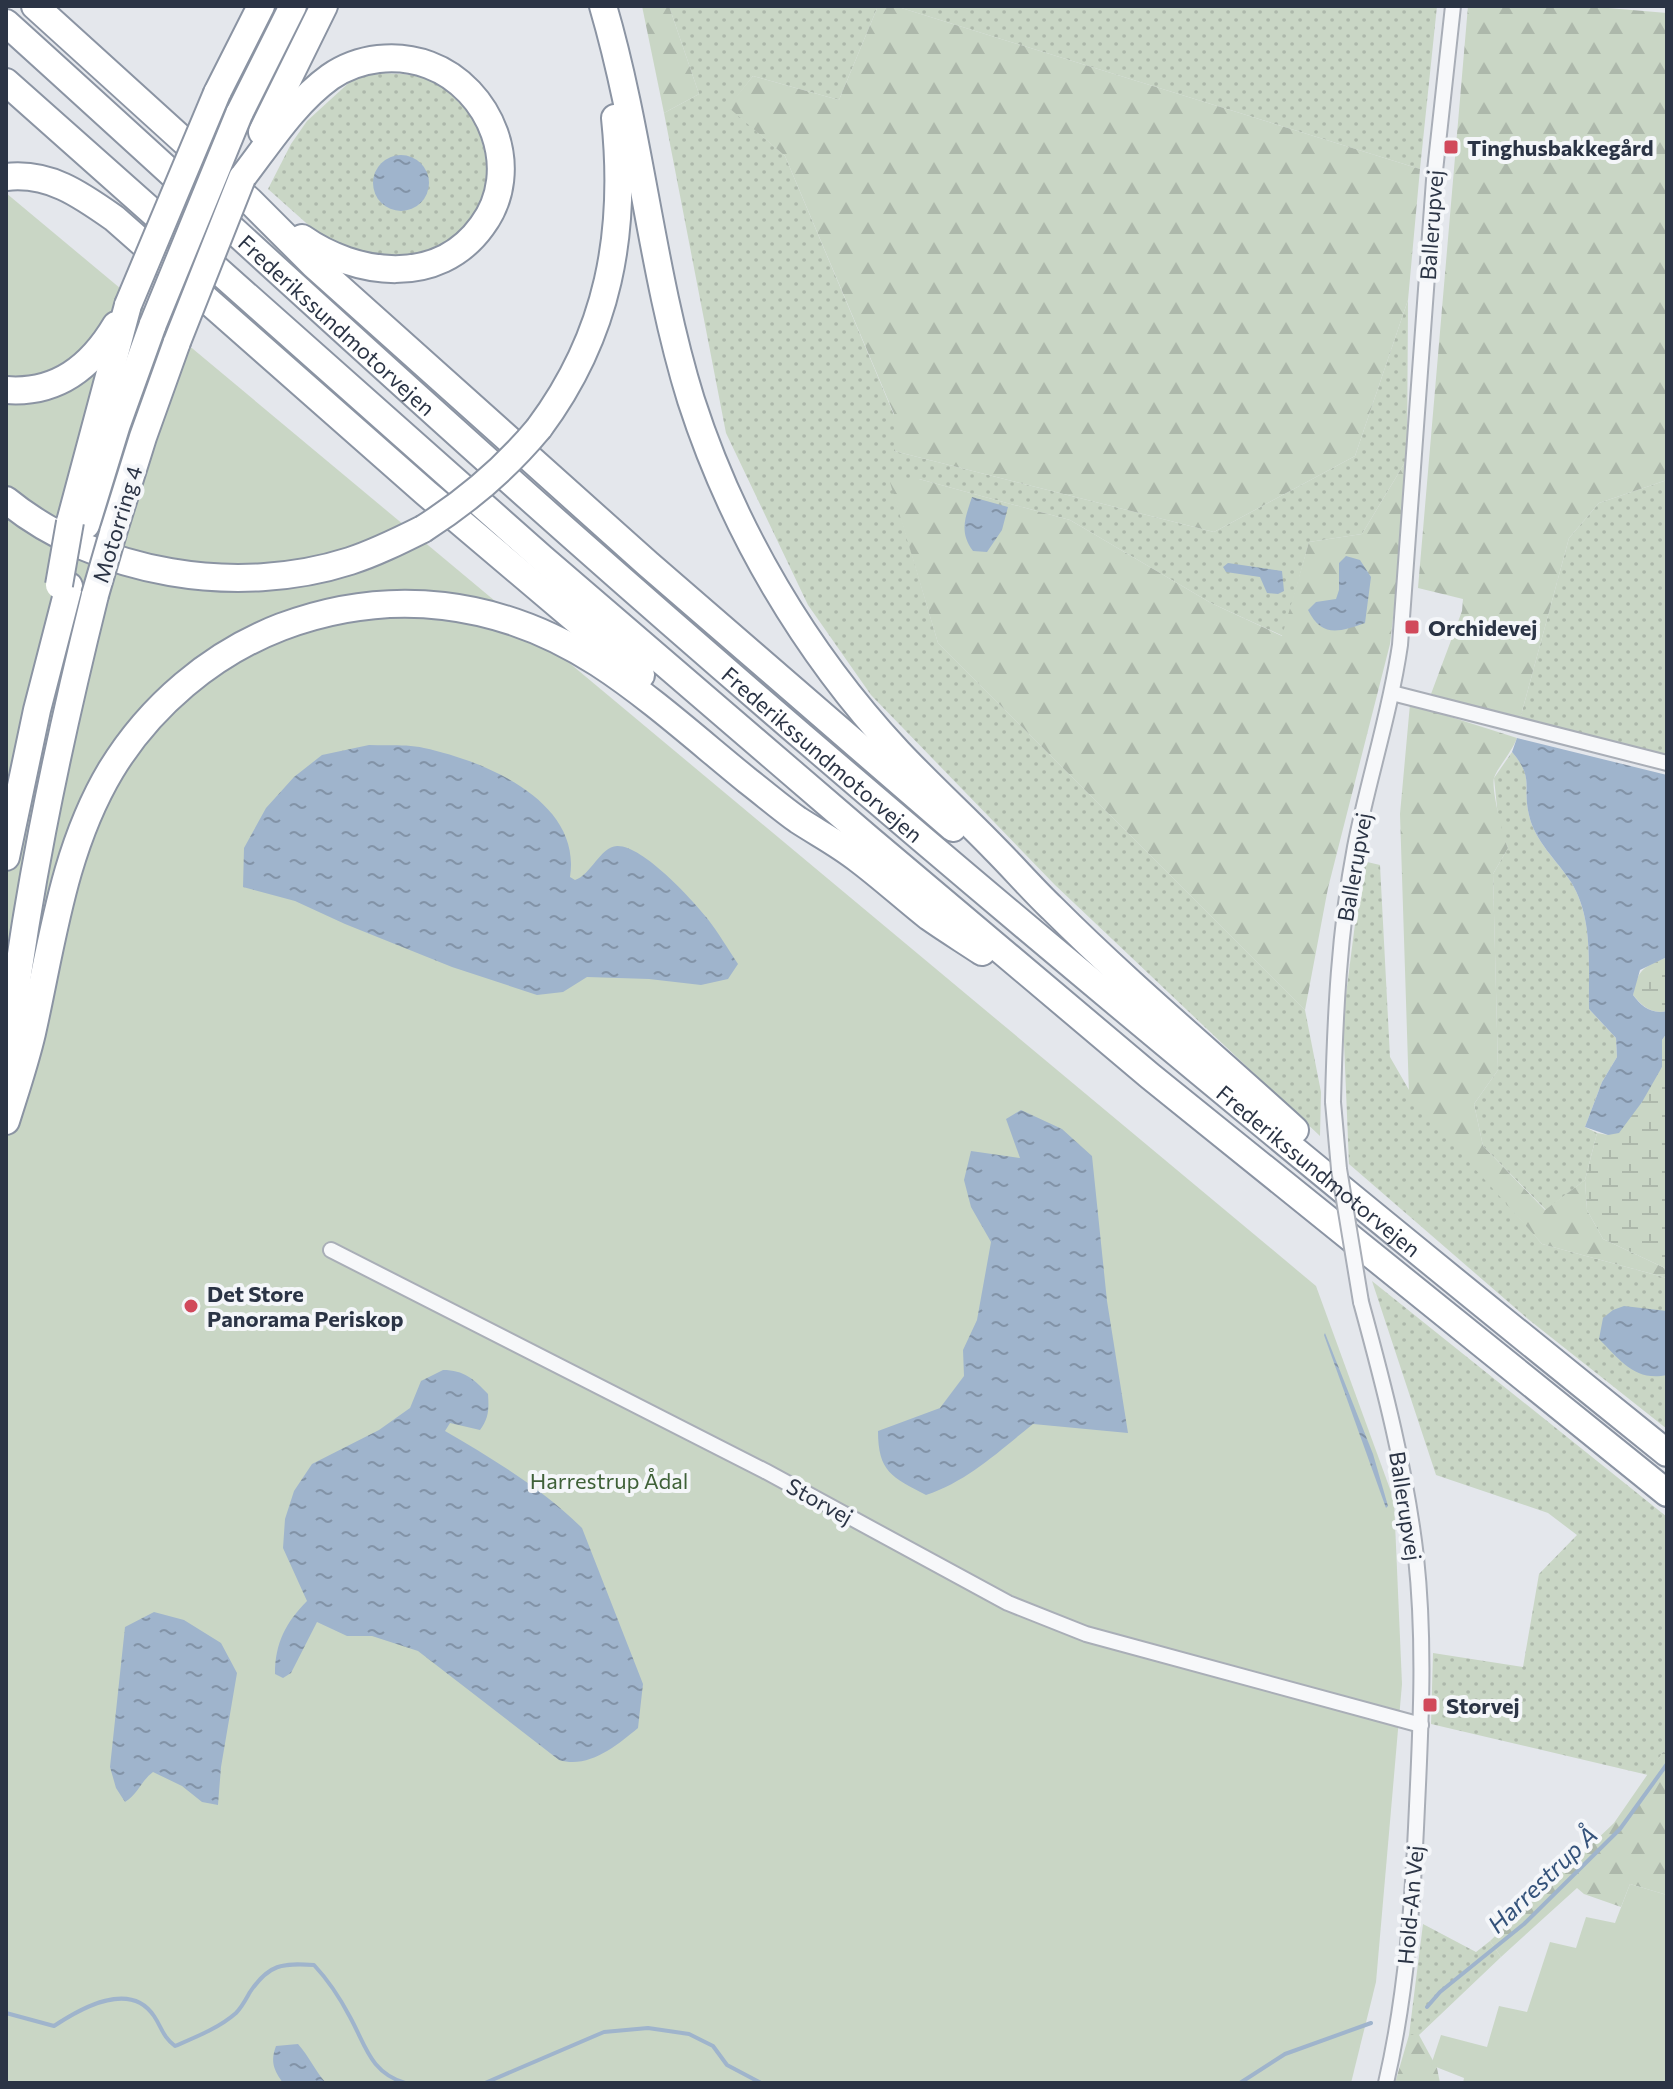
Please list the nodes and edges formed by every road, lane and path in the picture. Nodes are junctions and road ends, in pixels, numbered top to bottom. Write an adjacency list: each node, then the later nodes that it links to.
1 (35, 6): 11 (highway)
2 (261, 6): 12 (highway, bridge)
3 (293, 6): 15 (highway, Motorring 4, bridge)
4 (324, 6): 9 (highway)
5 (601, 6): 14 (highway, bridge); 20 (highway)
6 (1453, 6): 16 (street, Ballerupvej)
7 (6, 23): 24 (highway, Frederikssundmotorvejen)
8 (6, 82): 21 (highway, Frederikssundmotorvejen)
9 (265, 139): 11 (highway); 11 (highway)
10 (6, 177): 19 (highway)
11 (246, 189): 20 (highway); 22 (highway, Motorring 4, bridge)
12 (128, 305): 13 (highway); 15 (highway)
13 (6, 390)
14 (6, 500)
15 (77, 525): 18 (highway, Motorring 4)
16 (1392, 693): 17 (street); 28 (street, Ballerupvej, bridge)
17 (1667, 763)
18 (6, 857)
19 (856, 857): 21 (highway); 23 (highway)
20 (1052, 909): 24 (highway)
21 (1091, 1025): 27 (highway, Frederikssundmotorvejen)
22 (6, 1070)
23 (6, 1121)
24 (1413, 1248): 26 (highway, Frederikssundmotorvejen)
25 (331, 1250): 28 (street, Storvej)
26 (1667, 1453)
27 (1667, 1493)
28 (1421, 1725): 29 (street, Hold-An Vej)
29 (1386, 2083)

